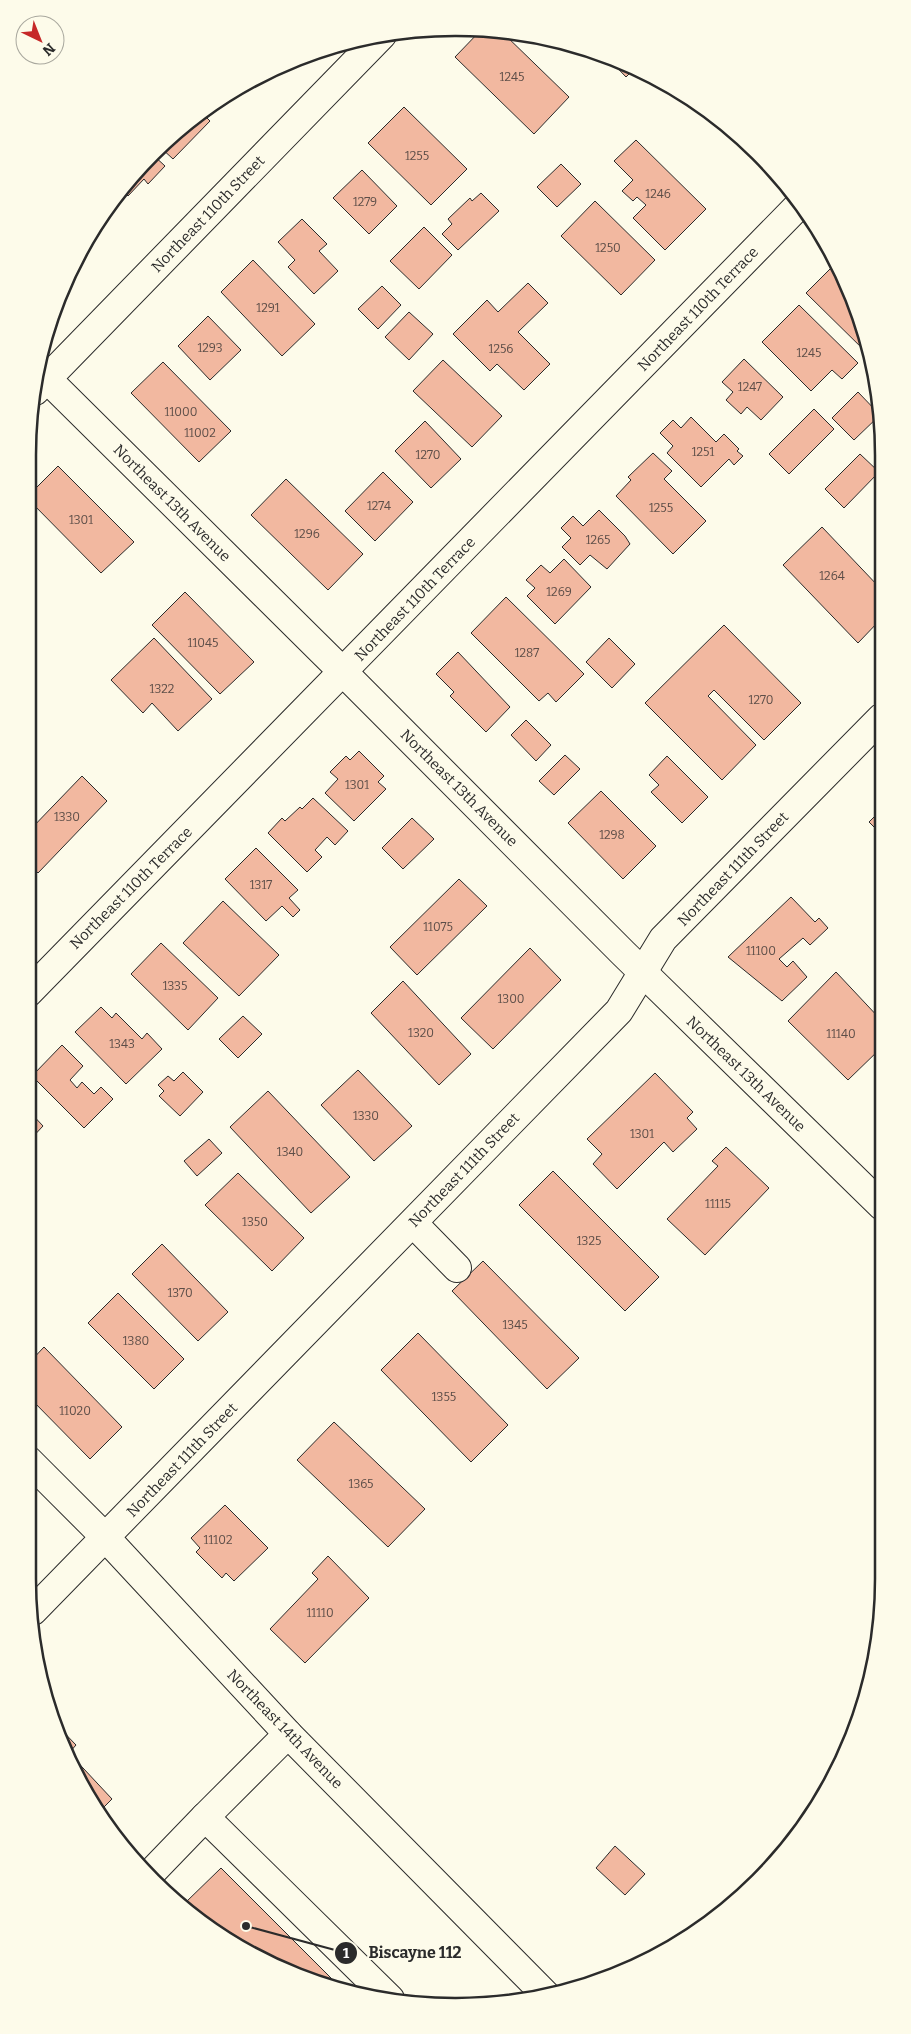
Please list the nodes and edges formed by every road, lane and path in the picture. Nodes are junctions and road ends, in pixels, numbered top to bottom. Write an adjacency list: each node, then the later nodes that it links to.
1 (373, 44): 3 (street, Northeast 110th Street)
2 (795, 210): 5 (street, Northeast 110th Terrace)
3 (44, 375)
4 (43, 383): 5 (street, Northeast 13th Avenue)
5 (343, 672): 7 (street, Northeast 13th Avenue); 8 (street, Northeast 110th Terrace)
6 (875, 724): 7 (street, Northeast 111th Street)
7 (643, 973): 9 (street, Northeast 13th Avenue); 10 (street, Northeast 111th Street)
8 (36, 985)
9 (875, 1199)
10 (413, 1224): 11 (street); 13 (street, Northeast 111th Street)
11 (457, 1268)
12 (36, 1468): 13 (street, Northeast 14th Avenue)
13 (106, 1538): 14 (street, Northeast 111th Street); 15 (street, Northeast 14th Avenue)
14 (37, 1607)
15 (288, 1734): 16 (street); 18 (street, Northeast 14th Avenue)
16 (205, 1818): 17 (street); 19 (street)
17 (154, 1870)
18 (540, 1989)
19 (382, 1991)

